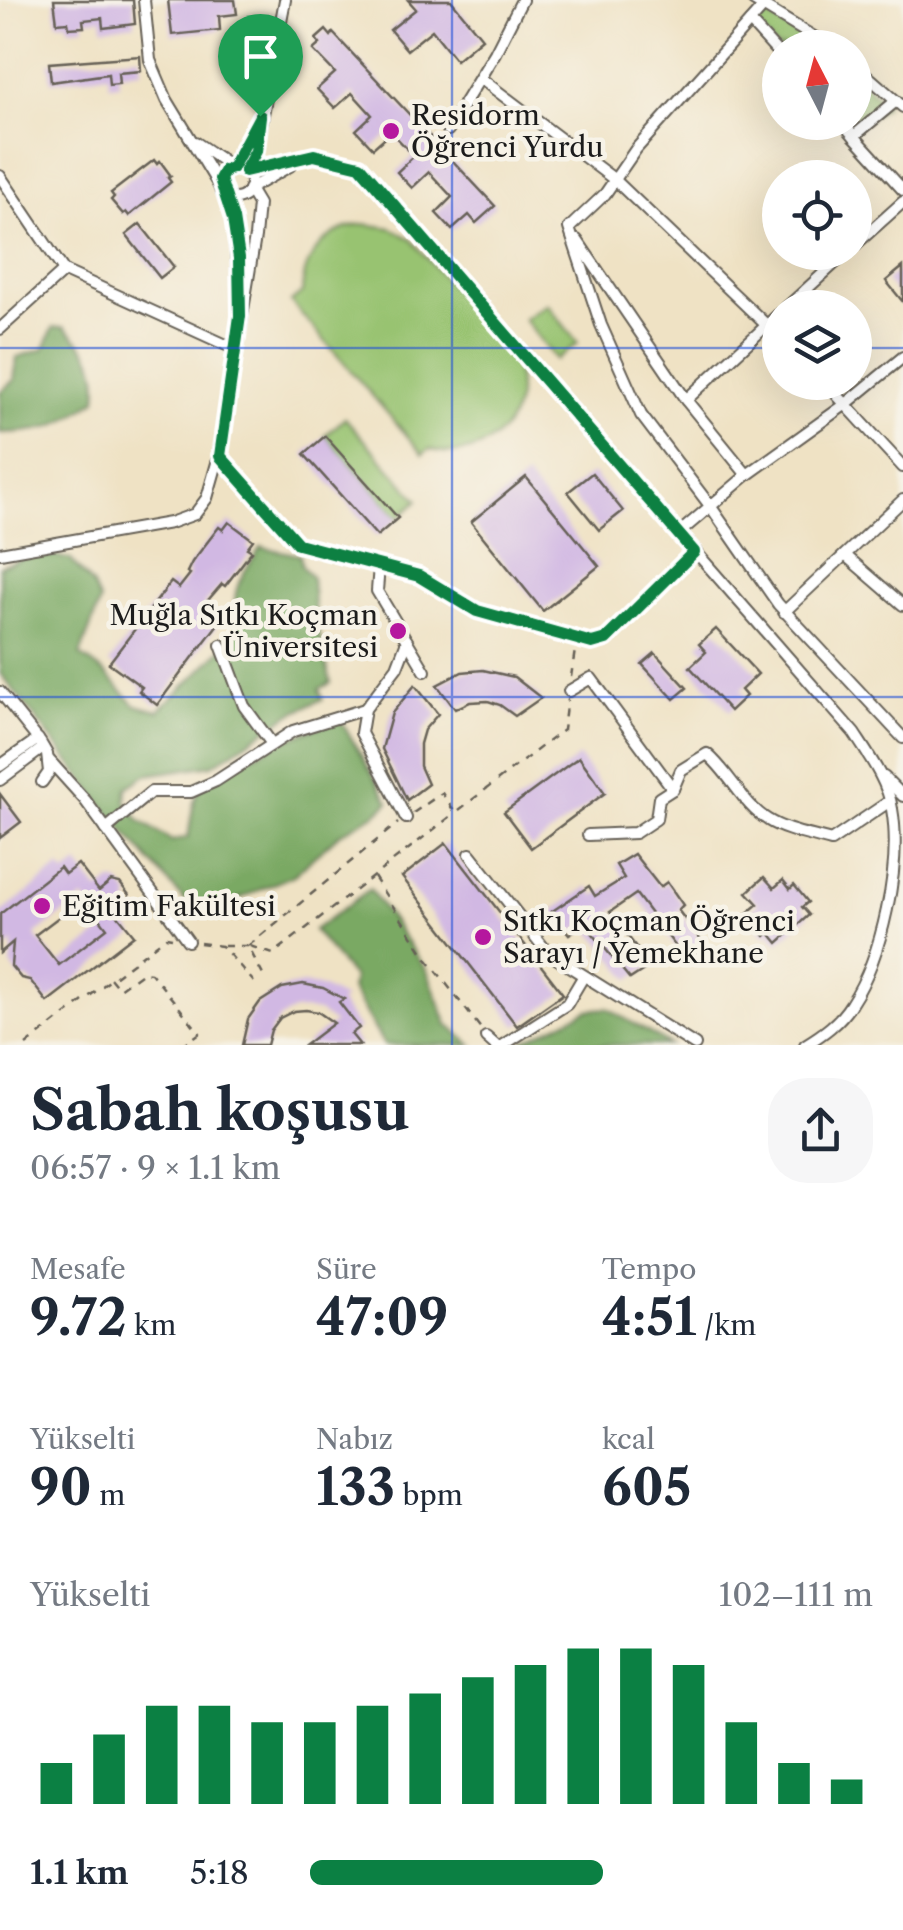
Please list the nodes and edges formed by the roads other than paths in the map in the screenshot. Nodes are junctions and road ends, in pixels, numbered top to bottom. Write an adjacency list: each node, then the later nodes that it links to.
1 (144, 0): 15 (street)
2 (285, 0): 11 (street)
3 (522, 0): 8 (street)
4 (759, 3): 5 (street); 6 (street)
5 (750, 22): 7 (street); 20 (street)
6 (803, 30)
7 (762, 35)
8 (480, 78): 13 (street); 20 (street)
9 (872, 80): 10 (street)
10 (900, 104): 12 (street)
11 (260, 116): 17 (street); 18 (street)
12 (872, 123)
13 (448, 130)
14 (858, 140): 23 (street)
15 (193, 141): 17 (street); 21 (street)
16 (314, 155): 18 (street); 22 (street); 44 (street)
17 (232, 168): 18 (street); 21 (street)
18 (245, 171): 22 (street)
19 (0, 176): 28 (street)
20 (615, 180): 25 (street); 31 (street)
21 (220, 190): 22 (street); 30 (street)
22 (249, 190): 30 (street)
23 (903, 190)
24 (903, 202): 26 (street)
25 (569, 228): 36 (street); 43 (street)
26 (872, 230)
27 (827, 270): 29 (street)
28 (64, 271): 32 (street); 34 (street)
29 (806, 290)
30 (240, 316): 34 (street)
31 (762, 319)
32 (2, 322)
33 (762, 329): 36 (street)
34 (235, 349): 39 (street)
35 (903, 357): 38 (street)
36 (686, 400): 41 (street)
37 (842, 400): 38 (street)
38 (846, 404): 40 (street); 41 (street)
39 (220, 456): 46 (street); 48 (street)
40 (903, 467)
41 (747, 475): 43 (street)
42 (903, 500): 47 (street)
43 (711, 507): 44 (street); 50 (street)
44 (678, 534): 45 (street)
45 (694, 552): 48 (street); 61 (street)
46 (0, 553)
47 (845, 555): 49 (street); 50 (street)
48 (379, 566): 51 (street)
49 (903, 606)
50 (784, 612): 57 (street)
51 (407, 641): 53 (street); 56 (street)
52 (220, 646): 58 (street)
53 (425, 672)
54 (568, 691): 64 (street)
55 (0, 692): 59 (street)
56 (365, 709): 58 (street); 67 (street)
57 (903, 738)
58 (272, 744): 68 (street)
59 (43, 748): 60 (street); 62 (street); 63 (street); 68 (street)
60 (0, 766)
61 (876, 769): 65 (street); 66 (street)
62 (0, 780)
63 (42, 782)
64 (673, 789): 66 (street); 69 (street)
65 (903, 796)
66 (890, 802): 75 (street)
67 (406, 818)
68 (106, 829): 71 (street)
69 (588, 835)
70 (470, 854): 72 (street)
71 (188, 941)
72 (583, 977): 73 (street); 74 (street)
73 (503, 1045)
74 (695, 1045)
75 (806, 1045)

